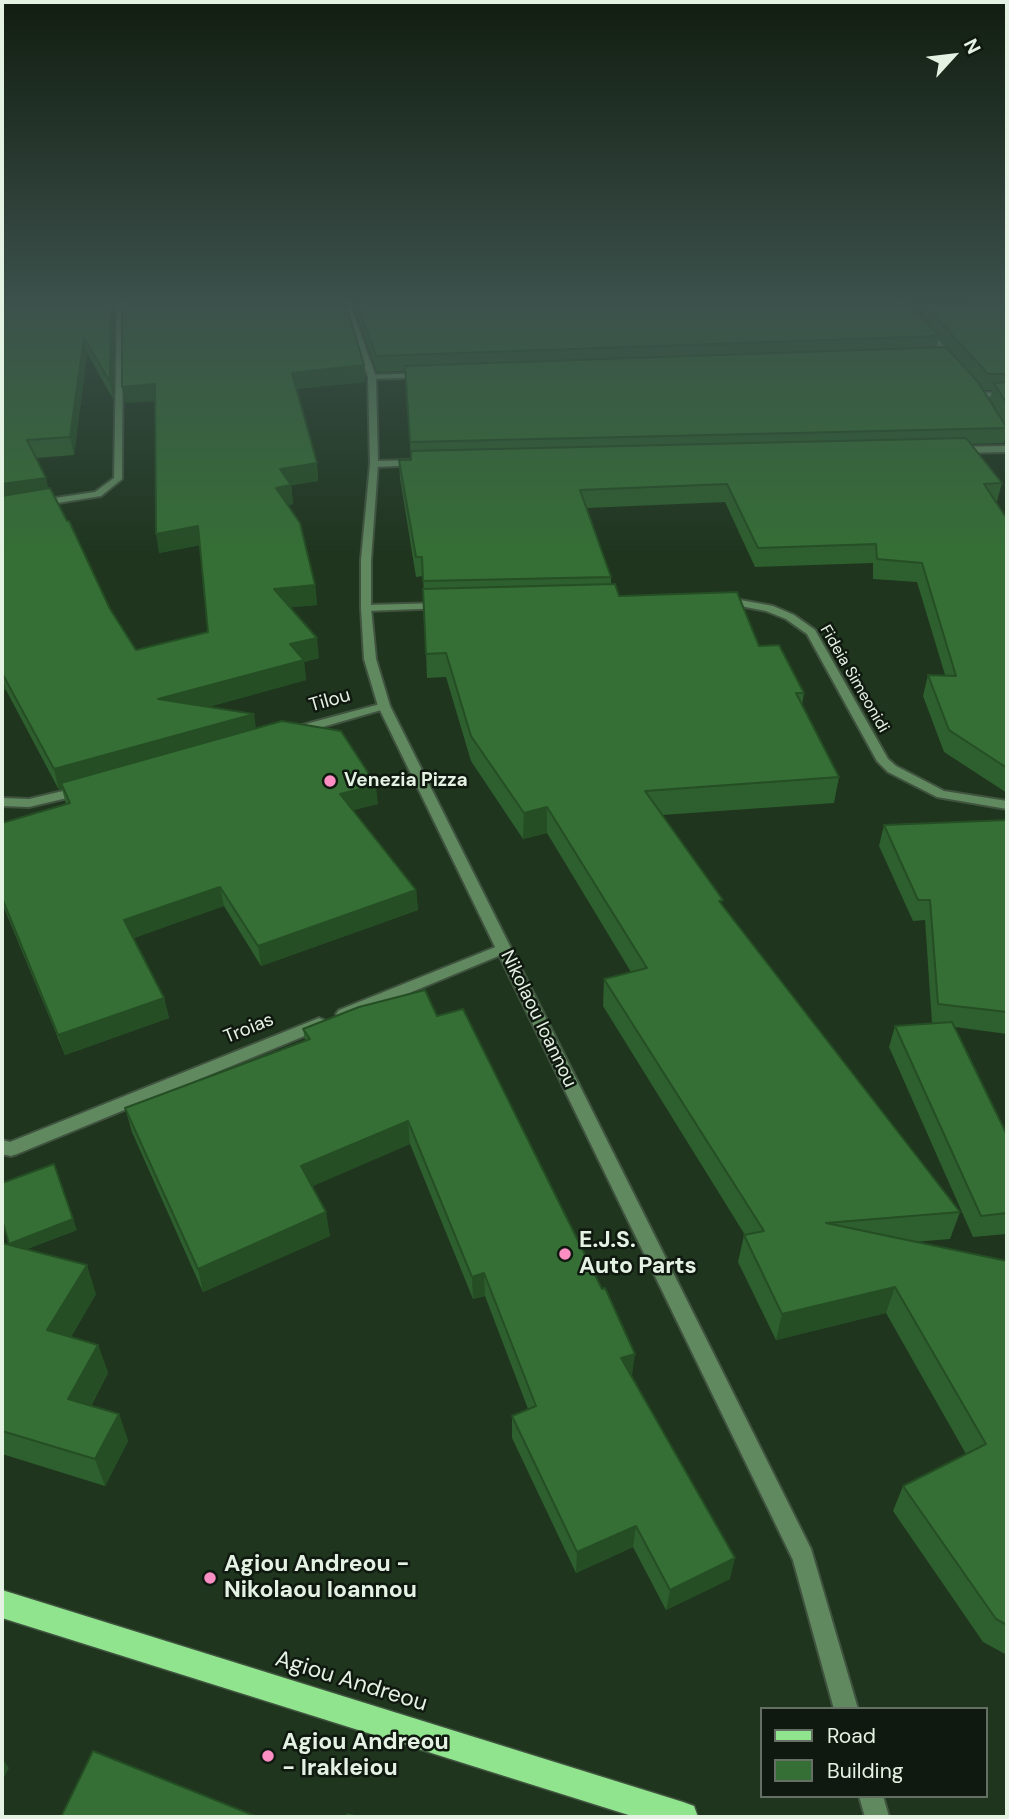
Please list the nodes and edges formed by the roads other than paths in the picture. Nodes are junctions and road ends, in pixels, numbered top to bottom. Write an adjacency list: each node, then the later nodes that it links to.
1 (120, 389): 11 (street)
2 (372, 389): 10 (street, Nikolaou Ioannou)
3 (975, 389): 4 (street)
4 (980, 394): 5 (street); 6 (street)
5 (1007, 394)
6 (987, 406)
7 (1007, 449): 8 (street)
8 (938, 451)
9 (429, 463): 10 (street)
10 (374, 464): 14 (street, Nikolaou Ioannou)
11 (2, 509)
12 (713, 599): 19 (street, Fideia Simeonidi)
13 (450, 606): 14 (street)
14 (366, 608): 15 (street, Nikolaou Ioannou)
15 (384, 706): 16 (street, Tilou); 20 (street, Nikolaou Ioannou)
16 (278, 736)
17 (91, 788): 18 (street)
18 (2, 802)
19 (1007, 805)
20 (503, 949): 21 (street, Troias); 23 (street, Nikolaou Ioannou)
21 (6, 1148)
22 (2, 1604): 25 (main road, Agiou Andreou)
23 (845, 1707)
24 (872, 1798): 26 (street)
25 (683, 1817)
26 (877, 1817)

